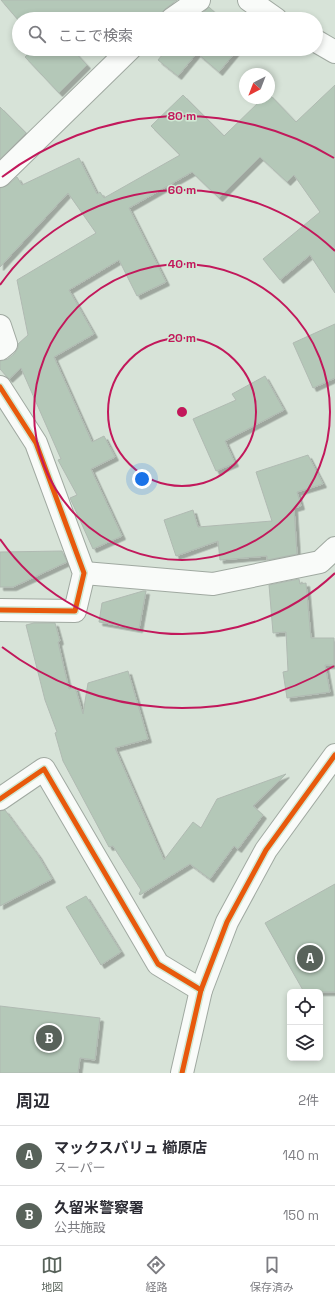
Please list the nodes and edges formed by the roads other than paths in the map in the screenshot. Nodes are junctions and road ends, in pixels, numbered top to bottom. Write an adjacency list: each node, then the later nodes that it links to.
1 (199, 0): 3 (street)
2 (249, 0): 4 (street)
3 (182, 12)
4 (266, 12)
5 (323, 45): 6 (street)
6 (335, 52)
7 (123, 56): 8 (street)
8 (0, 176)
9 (0, 326): 10 (street)
10 (0, 349)
11 (0, 387): 13 (street)
12 (335, 548): 13 (street)
13 (84, 573): 14 (street)
14 (0, 610)
15 (335, 755): 17 (street)
16 (0, 799): 17 (street)
17 (201, 990): 18 (street)
18 (182, 1073)

